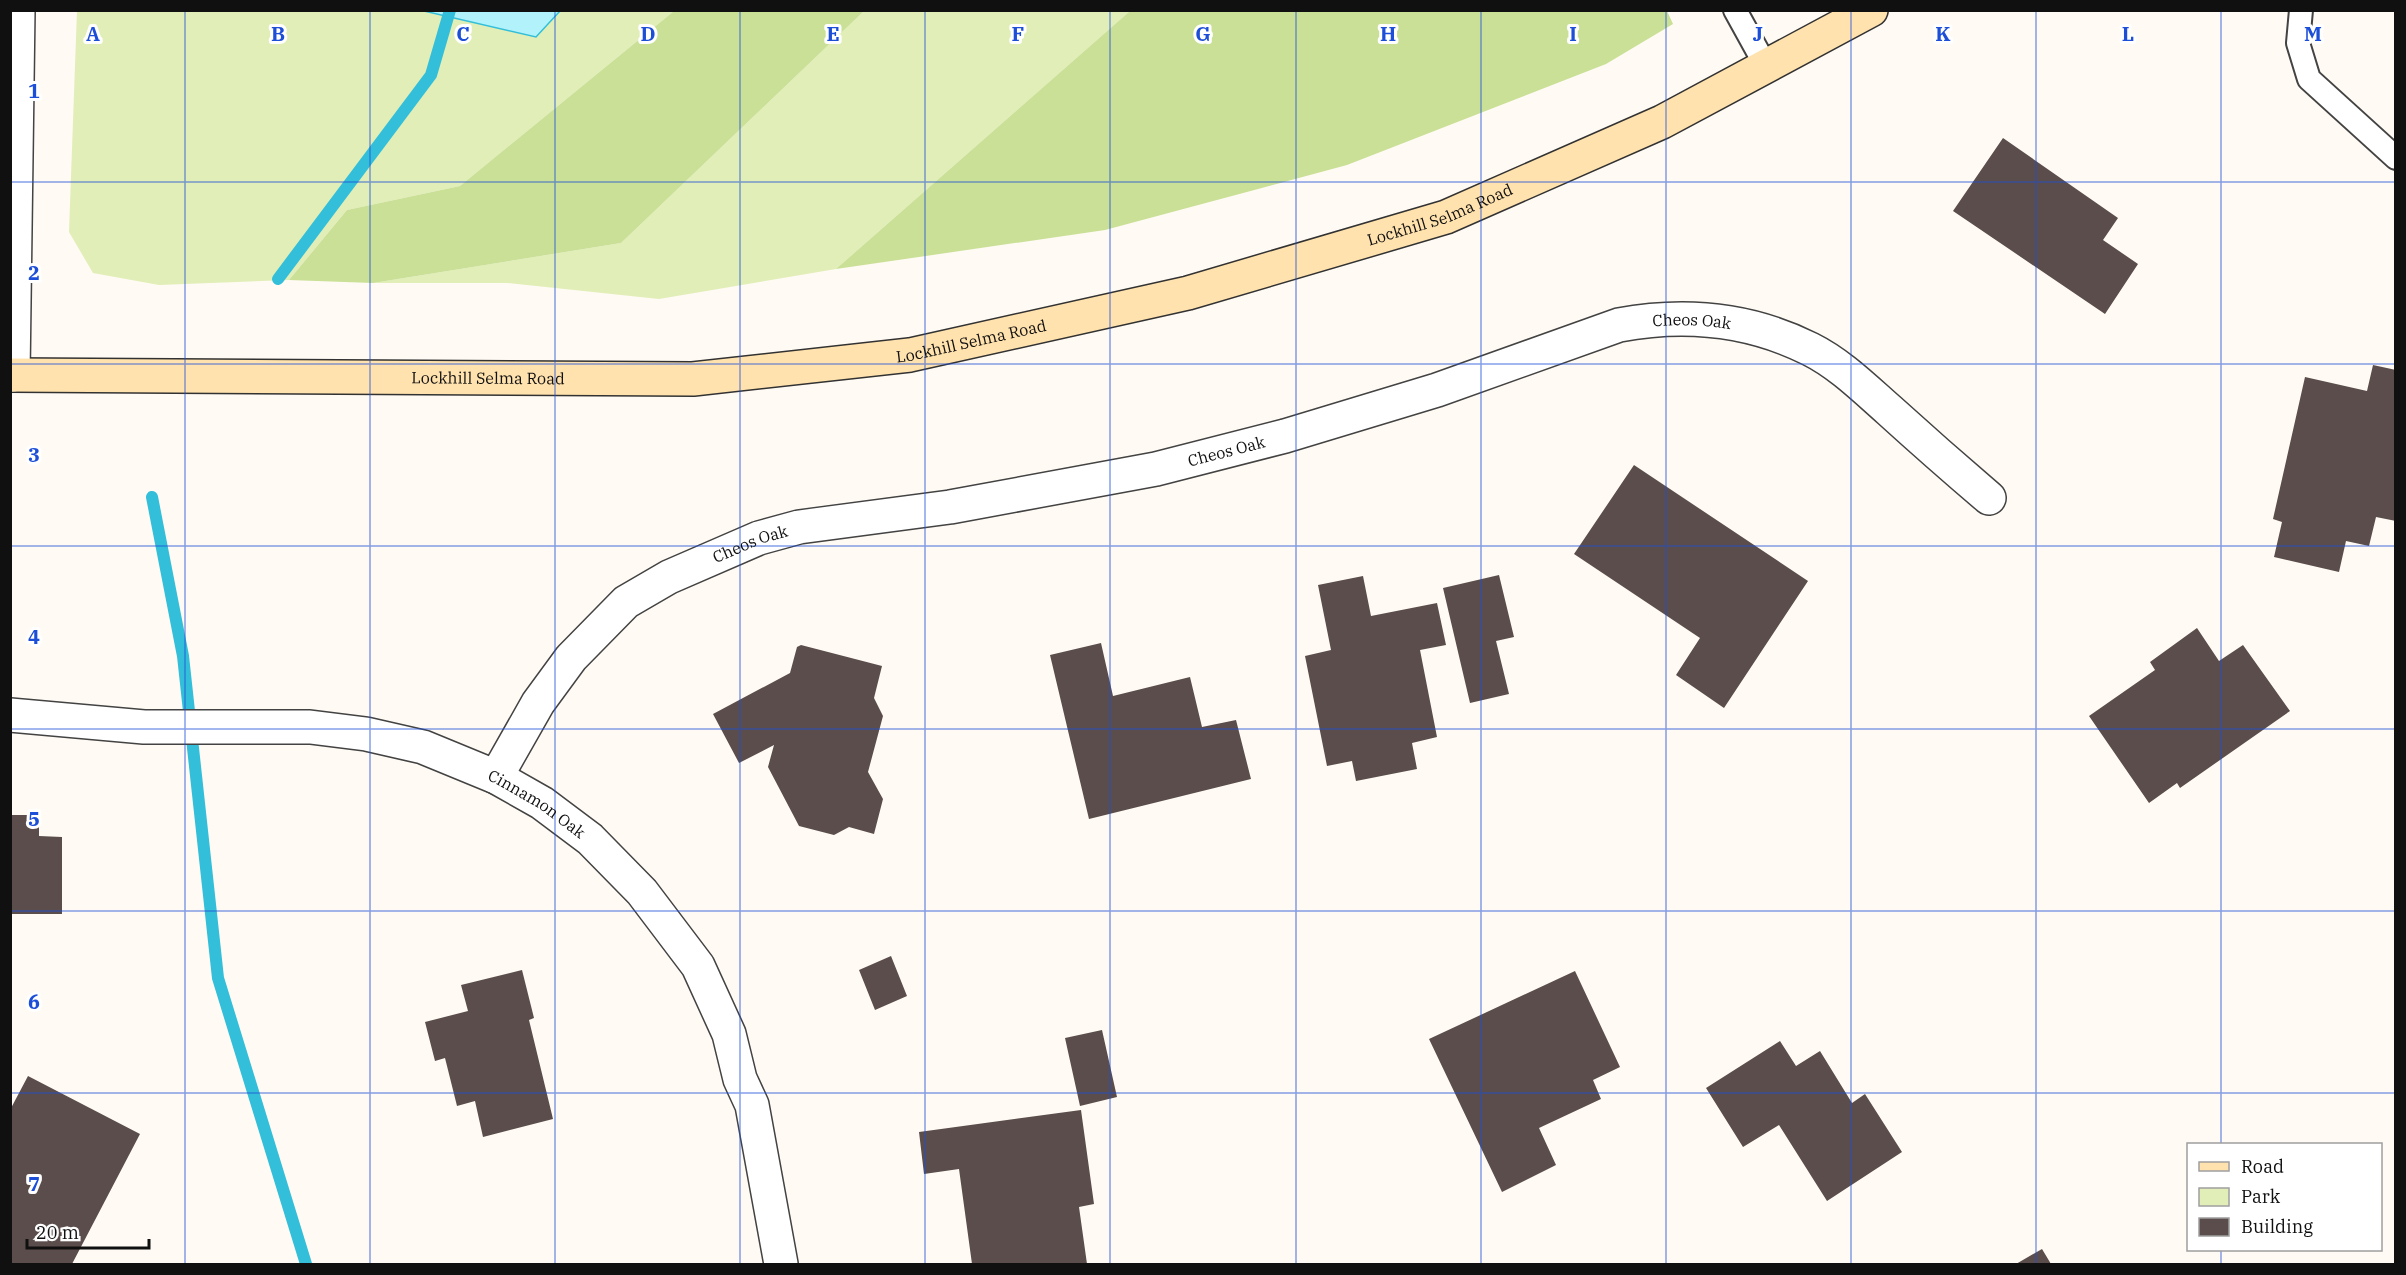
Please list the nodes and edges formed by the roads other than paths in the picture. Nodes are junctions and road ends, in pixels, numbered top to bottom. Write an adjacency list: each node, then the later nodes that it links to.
1 (18, 10): 7 (street)
2 (1735, 10): 5 (lane)
3 (1871, 10): 5 (main road, Lockhill Selma Road)
4 (2301, 10): 6 (lane)
5 (1767, 68): 7 (main road, Lockhill Selma Road)
6 (2396, 158)
7 (12, 375)
8 (1989, 498): 10 (street, Cheos Oak)
9 (10, 715): 10 (street, Cinnamon Oak)
10 (496, 777): 11 (street, Cinnamon Oak)
11 (781, 1264)

